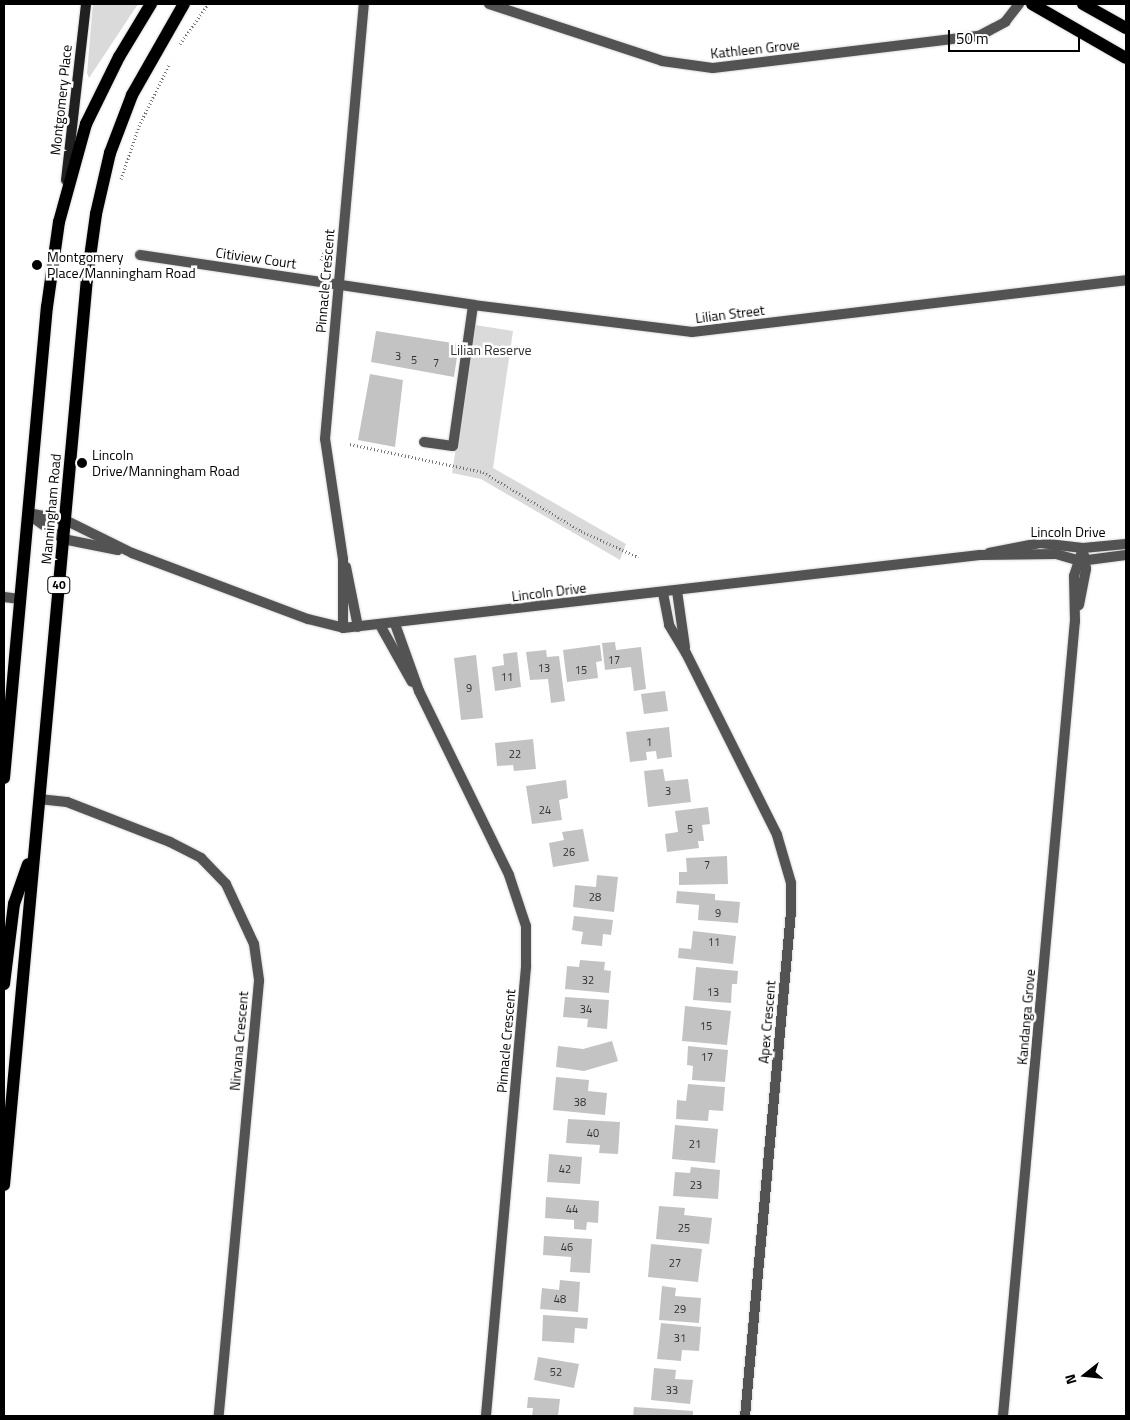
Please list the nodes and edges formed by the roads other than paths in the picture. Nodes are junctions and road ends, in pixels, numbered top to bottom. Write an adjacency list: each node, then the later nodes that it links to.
1 (86, 4): 11 (street, Montgomery Place)
2 (151, 4): 11 (main road, Manningham Road)
3 (184, 4): 18 (main road, Manningham Road / 40)
4 (364, 4): 14 (street, Pinnacle Crescent)
5 (489, 4): 6 (street, Kathleen Grove)
6 (1018, 4)
7 (1032, 4): 10 (main road)
8 (1082, 4): 9 (main road)
9 (1126, 28)
10 (1126, 58)
11 (64, 199): 17 (main road, Manningham Road)
12 (140, 254): 14 (street, Citiview Court)
13 (1126, 280): 15 (street, Lilian Street)
14 (338, 284): 15 (street, Lilian Street); 25 (street, Pinnacle Crescent)
15 (473, 306): 16 (street)
16 (424, 442)
17 (28, 513): 18 (street, Lincoln Drive); 19 (street, Lincoln Drive); 30 (main road, Manningham Road)
18 (65, 520): 19 (main road, Manningham Road / 40); 22 (street, Lincoln Drive)
19 (63, 539): 22 (street, Lincoln Drive); 39 (main road, Manningham Road / 40)
20 (1126, 544): 21 (street, Lincoln Drive)
21 (1083, 548): 23 (street, Lincoln Drive); 26 (street, Kandanga Grove)
22 (132, 553): 34 (street, Lincoln Drive)
23 (980, 555): 26 (street, Lincoln Drive); 27 (street, Lincoln Drive)
24 (1126, 555): 26 (street, Lincoln Drive)
25 (343, 559): 33 (street, Pinnacle Crescent); 34 (street, Pinnacle Crescent)
26 (1081, 561): 46 (street, Kandanga Grove)
27 (677, 591): 28 (street, Lincoln Drive); 35 (street, Apex Crescent)
28 (663, 593): 31 (street, Lincoln Drive); 35 (street, Apex Crescent)
29 (4, 597): 30 (street)
30 (20, 599): 37 (main road, Manningham Road)
31 (395, 624): 32 (street, Lincoln Drive); 36 (street, Pinnacle Crescent)
32 (380, 625): 33 (street, Lincoln Drive); 36 (street, Pinnacle Crescent)
33 (358, 627): 34 (street, Lincoln Drive)
34 (343, 628)
35 (686, 653): 45 (street, Apex Crescent)
36 (419, 691): 44 (street, Pinnacle Crescent)
37 (5, 750): 38 (main road, Manningham Road)
38 (4, 778)
39 (39, 800): 40 (main road, Manningham Road / 40); 43 (street, Nirvana Crescent)
40 (34, 846): 41 (main road); 42 (main road, Manningham Road / 40)
41 (4, 984)
42 (4, 1185)
43 (219, 1416)
44 (486, 1416)
45 (745, 1416)
46 (1003, 1416)

